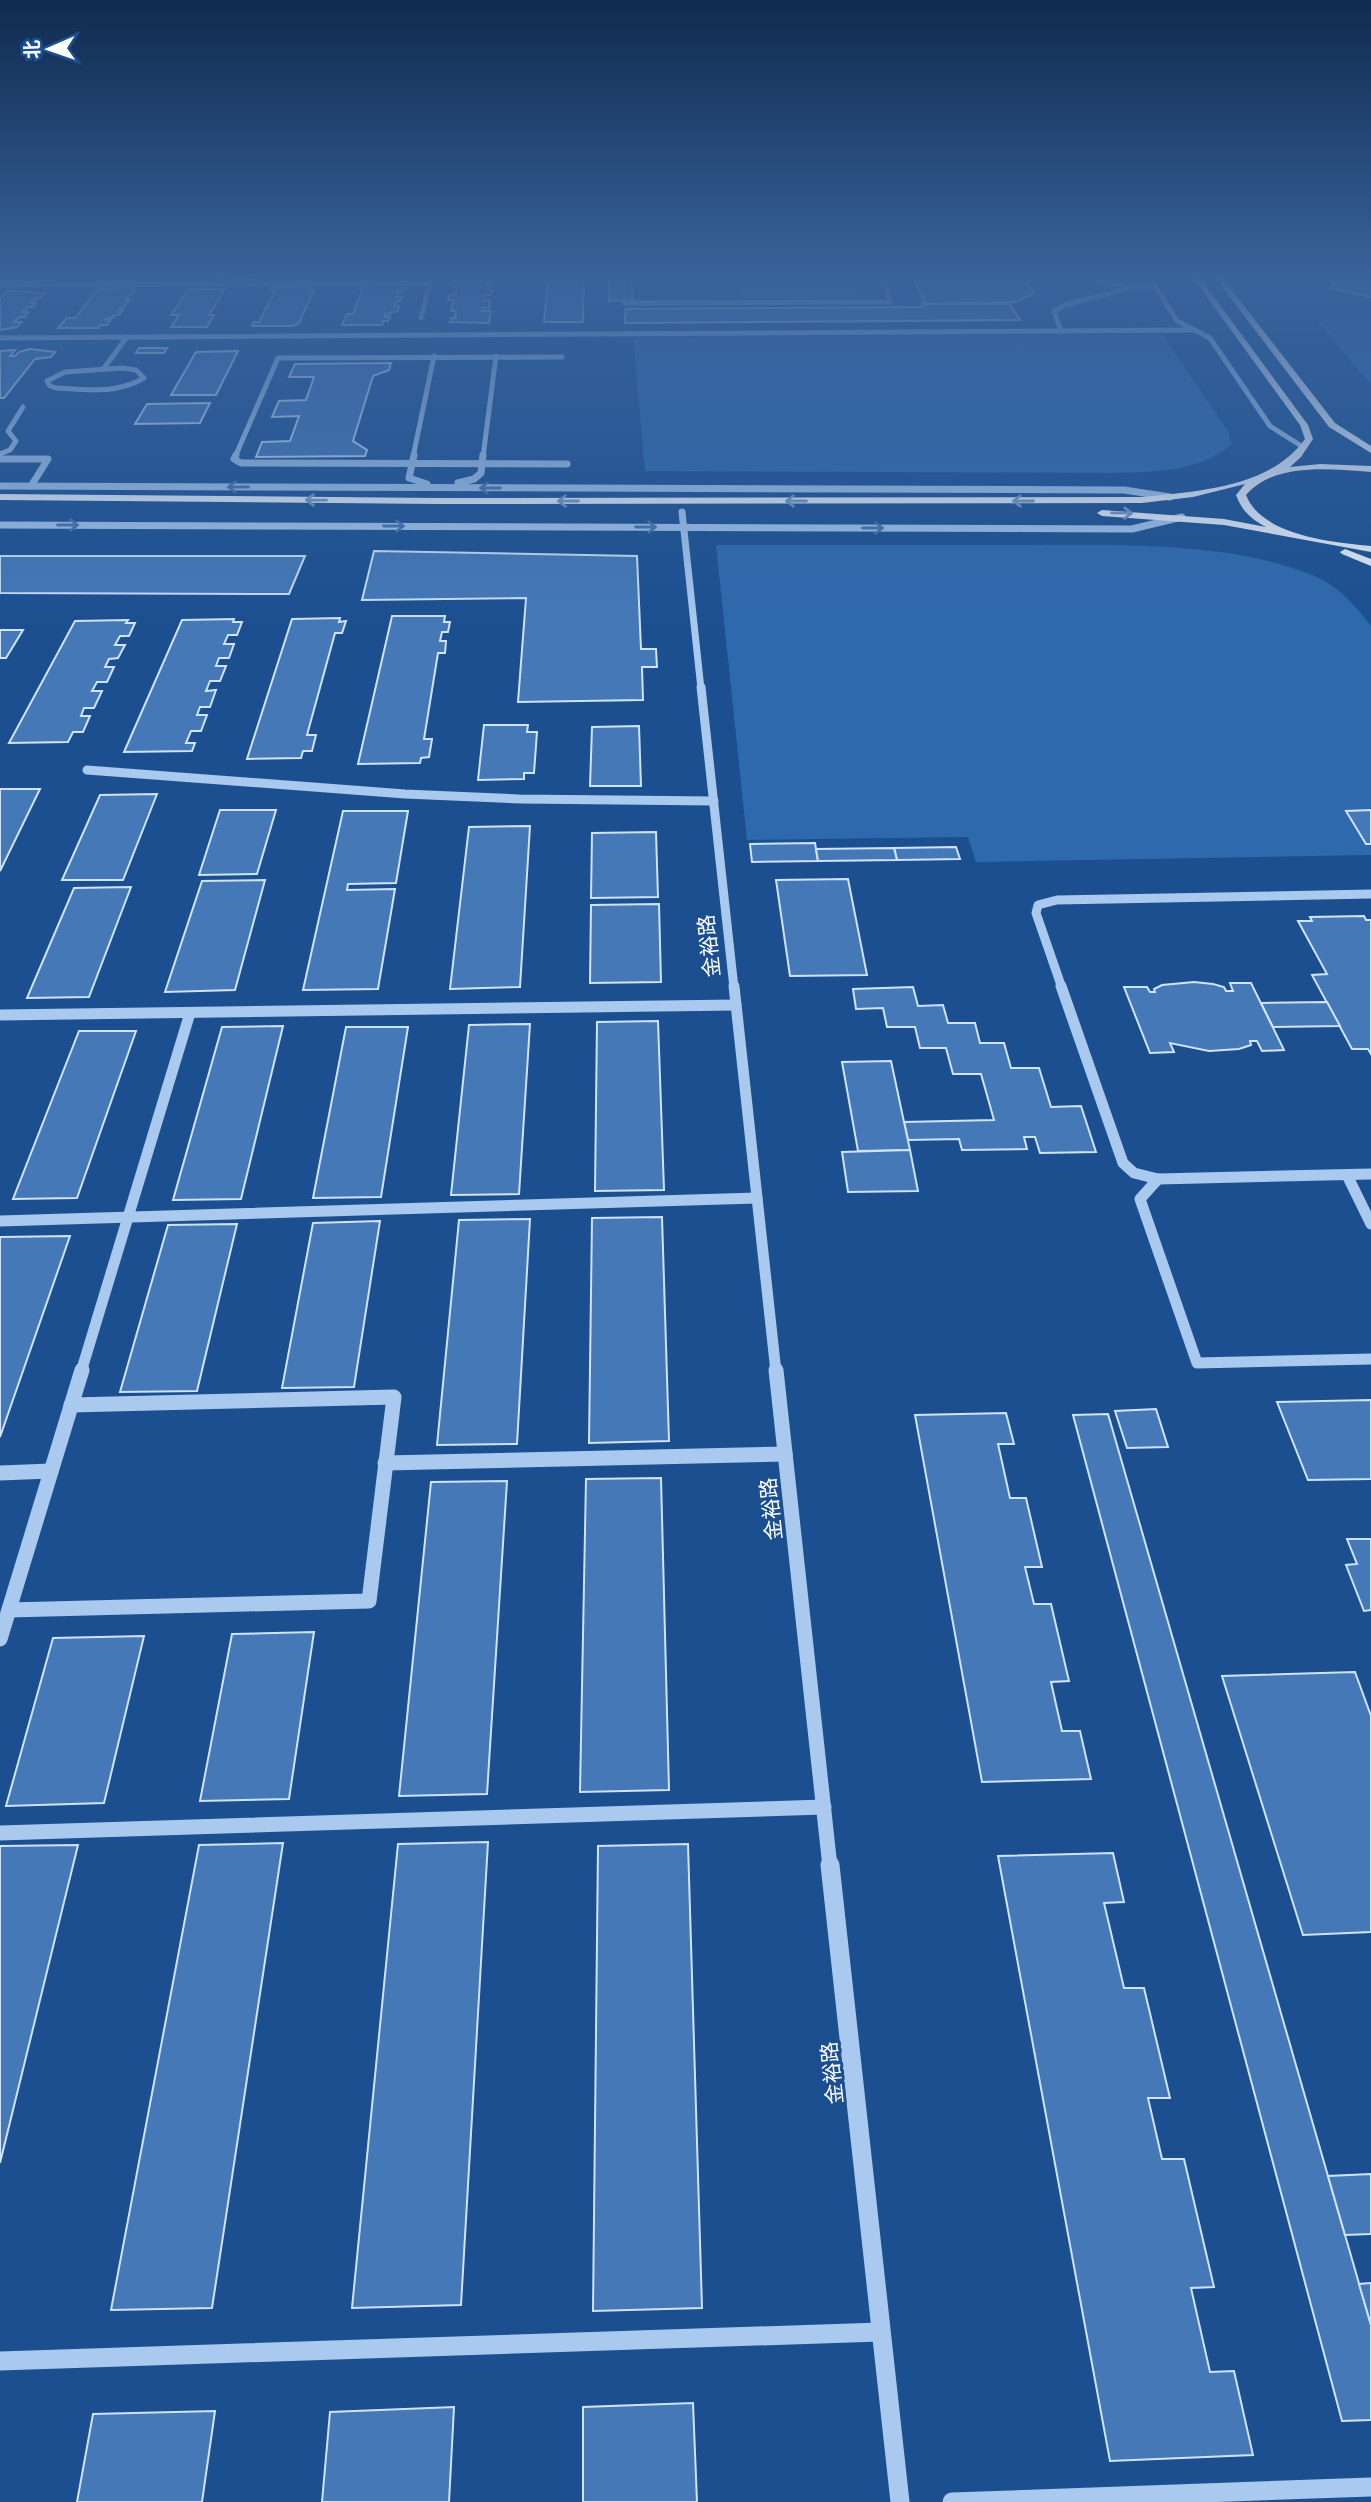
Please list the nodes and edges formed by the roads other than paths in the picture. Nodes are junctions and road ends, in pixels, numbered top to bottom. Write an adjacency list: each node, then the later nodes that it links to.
1 (263, 392): 11 (street)
2 (426, 392): 11 (street)
3 (491, 392): 12 (street)
4 (1247, 392): 8 (street)
5 (1280, 392): 8 (main road)
6 (1306, 392): 9 (main road)
7 (23, 407): 10 (street)
8 (1303, 447): 15 (main road)
9 (1371, 450)
10 (0, 457): 17 (street)
11 (410, 463): 12 (street); 18 (street)
12 (482, 464): 13 (street); 18 (street)
13 (567, 464)
14 (1371, 469): 15 (main road)
15 (1261, 478): 20 (main road); 28 (main road)
16 (0, 486): 17 (street)
17 (31, 486): 18 (street, one-way to 17)
18 (439, 487): 20 (street, one-way to 18); 21 (street)
19 (0, 497): 21 (main road, one-way to 19)
20 (1170, 497): 21 (main road, one-way to 21)
21 (437, 501)
22 (59, 509): 26 (main road)
23 (766, 512): 26 (main road)
24 (1086, 513): 25 (main road, one-way to 25)
25 (1182, 517): 26 (street, one-way to 25); 28 (main road)
26 (683, 519): 27 (street, one-way to 26); 33 (street, 金裕路)
27 (0, 525)
28 (1297, 536): 29 (main road)
29 (1316, 541): 30 (main road); 31 (main road)
30 (1371, 549)
31 (1371, 563)
32 (87, 770): 33 (lane)
33 (714, 801): 35 (street, 金裕路)
34 (1371, 894): 40 (street)
35 (736, 1005): 36 (street); 41 (street, 金裕路)
36 (190, 1013): 37 (street); 42 (street)
37 (0, 1015)
38 (1371, 1174): 39 (street)
39 (1347, 1175): 40 (street); 44 (street)
40 (1158, 1179): 45 (street)
41 (757, 1198): 42 (street); 47 (street, 金裕路)
42 (128, 1217): 43 (street); 46 (street)
43 (0, 1221)
44 (1371, 1224)
45 (1371, 1359)
46 (71, 1405): 48 (street); 49 (street)
47 (785, 1454): 48 (street); 53 (street, 金裕路)
48 (385, 1463): 51 (street)
49 (51, 1471): 50 (street); 51 (street)
50 (0, 1473)
51 (9, 1610): 52 (street)
52 (0, 1639)
53 (824, 1807): 54 (street); 55 (street, 金裕路)
54 (0, 1833)
55 (880, 2332): 56 (street); 58 (street, 金裕路)
56 (0, 2361)
57 (1371, 2487): 59 (street)
58 (900, 2502)
59 (952, 2502)

